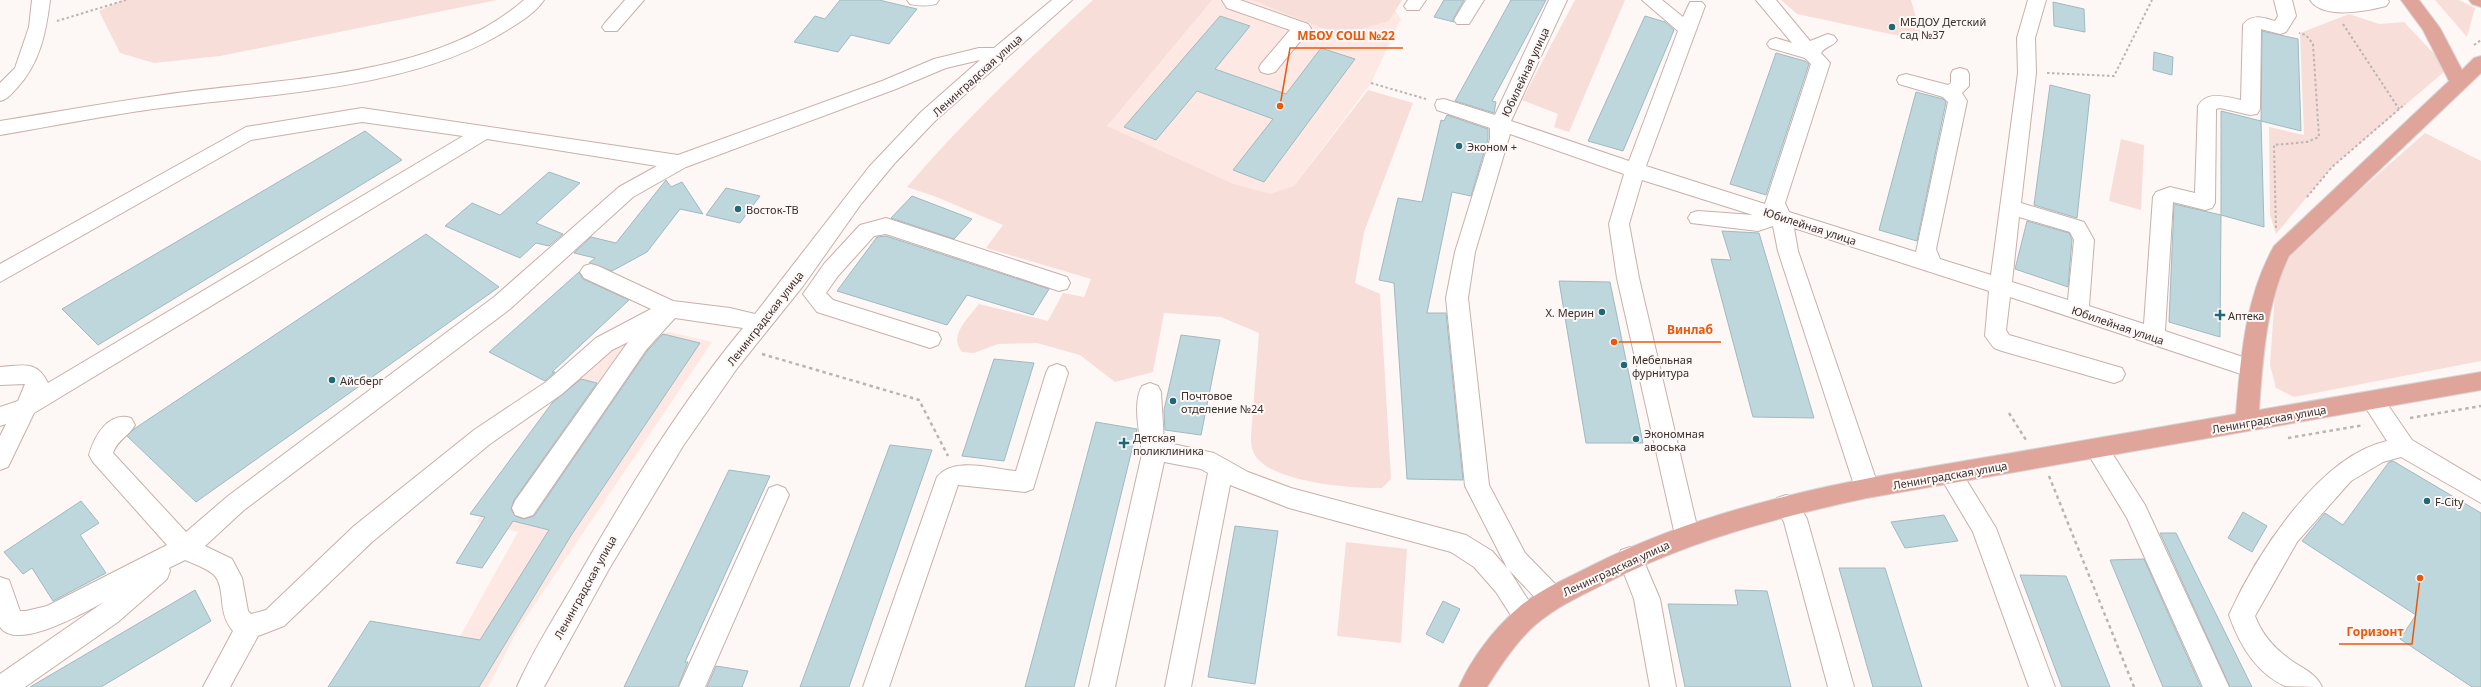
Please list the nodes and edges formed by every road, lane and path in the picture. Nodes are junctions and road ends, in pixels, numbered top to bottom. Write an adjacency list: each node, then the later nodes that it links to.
1 (40, 0): 24 (street)
2 (126, 0): 24 (path)
3 (535, 0): 44 (street)
4 (635, 0): 25 (street)
5 (916, 0): 6 (street)
6 (930, 0)
7 (1063, 0): 30 (street, Ленинградская улица)
8 (1231, 0): 33 (street)
9 (1475, 0): 22 (street)
10 (1558, 0): 43 (street, Юбилейная улица)
11 (1651, 0): 27 (street)
12 (1765, 0): 31 (street)
13 (2037, 0): 34 (street)
14 (2152, 0): 34 (path)
15 (2283, 0): 26 (street)
16 (2318, 0): 20 (street)
17 (2410, 0): 37 (main road)
18 (2478, 0): 19 (main road)
19 (2481, 1)
20 (2380, 2)
21 (1696, 6): 27 (street)
22 (1463, 20)
23 (2341, 22): 42 (path)
24 (38, 27): 40 (street)
25 (611, 27)
26 (2280, 28): 52 (path); 64 (street)
27 (1687, 29): 47 (street)
28 (1828, 40): 31 (street)
29 (1776, 44): 31 (street)
30 (999, 54): 46 (street); 51 (street, Ленинградская улица)
31 (1811, 54): 49 (street)
32 (2481, 62): 37 (main road)
33 (1268, 68)
34 (2027, 73): 48 (street)
35 (1960, 74): 39 (street)
36 (1906, 80): 39 (street)
37 (2459, 82): 67 (main road)
38 (1371, 83): 41 (path)
39 (1950, 92): 54 (street)
40 (0, 95)
41 (1444, 104): 43 (street)
42 (2399, 109)
43 (1500, 125): 47 (street, Юбилейная улица); 100 (street)
44 (0, 128)
45 (484, 132): 46 (street); 58 (street); 75 (street)
46 (679, 162): 97 (street)
47 (1635, 170): 49 (street, Юбилейная улица); 96 (street)
48 (2012, 207): 60 (street); 62 (street)
49 (1782, 217): 50 (street); 54 (street, Юбилейная улица); 91 (street)
50 (1698, 218)
51 (828, 233): 53 (street); 55 (street, Ленинградская улица)
52 (2276, 234)
53 (845, 253): 56 (street); 59 (street)
54 (1931, 264): 60 (street, Юбилейная улица)
55 (804, 268): 56 (street); 63 (street, Ленинградская улица)
56 (831, 270): 65 (street)
57 (591, 272): 61 (street)
58 (0, 274)
59 (1059, 283)
60 (1999, 286): 62 (street, Юбилейная улица); 69 (street)
61 (670, 309): 63 (street); 95 (street); 102 (street)
62 (2078, 311): 64 (street, Юбилейная улица)
63 (759, 324): 66 (street, Ленинградская улица)
64 (2154, 337): 67 (street, Юбилейная улица)
65 (930, 339)
66 (741, 348): 86 (path); 105 (street, Ленинградская улица)
67 (2250, 368): 78 (main road)
68 (1057, 373): 86 (street)
69 (2114, 374)
70 (0, 376): 75 (street)
71 (2481, 381): 73 (main road, Ленинградская улица)
72 (1150, 392): 83 (street)
73 (2373, 402): 77 (street); 78 (main road, Ленинградская улица)
74 (2481, 406): 77 (path)
75 (26, 407): 76 (street); 84 (street)
76 (0, 417)
77 (2387, 422): 80 (path); 81 (street)
78 (2247, 423): 82 (main road, Ленинградская улица)
79 (123, 426): 97 (street)
80 (2286, 438)
81 (2404, 447): 92 (street); 116 (street)
82 (2097, 449): 87 (main road, Ленинградская улица); 115 (street)
83 (1154, 454): 85 (street); 108 (street)
84 (0, 460)
85 (1221, 468): 101 (street); 109 (street)
86 (957, 475): 107 (street)
87 (1951, 475): 91 (main road, Ленинградская улица); 113 (street)
88 (2056, 475): 89 (path)
89 (2048, 476): 90 (path); 114 (path)
90 (2041, 477)
91 (1867, 488): 94 (main road, Ленинградская улица)
92 (2481, 493)
93 (776, 495): 106 (street)
94 (1786, 505): 96 (main road, Ленинградская улица); 112 (street)
95 (524, 508)
96 (1687, 535): 98 (main road, Ленинградская улица)
97 (185, 548): 99 (street); 102 (street); 103 (street)
98 (1630, 558): 100 (main road, Ленинградская улица); 111 (street)
99 (0, 588)
100 (1552, 598): 101 (main road, Ленинградская улица)
101 (1526, 618): 110 (main road, Ленинградская улица)
102 (250, 626): 104 (street)
103 (3, 687)
104 (216, 687)
105 (530, 687)
106 (692, 687)
107 (876, 687)
108 (1102, 687)
109 (1178, 687)
110 (1472, 687)
111 (1663, 687)
112 (1841, 687)
113 (2042, 687)
114 (2134, 687)
115 (2216, 687)
116 (2309, 687)

